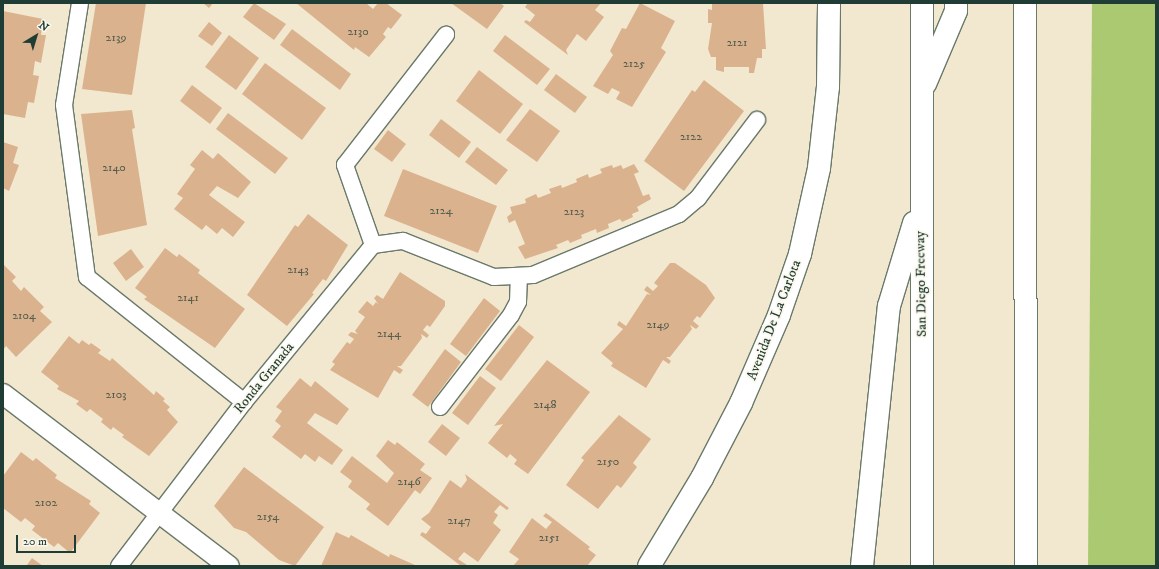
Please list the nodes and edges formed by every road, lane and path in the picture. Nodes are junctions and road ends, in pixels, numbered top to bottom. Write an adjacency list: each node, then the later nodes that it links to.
1 (80, 3): 13 (street)
2 (828, 3): 19 (main road, Avenida De La Carlota)
3 (922, 3): 7 (main road, San Diego Freeway)
4 (956, 3): 7 (main road)
5 (1025, 3): 16 (main road)
6 (446, 34): 10 (street)
7 (921, 92): 9 (main road, San Diego Freeway)
8 (757, 120): 11 (street)
9 (920, 201): 20 (main road); 21 (main road, San Diego Freeway)
10 (373, 245): 11 (street); 13 (street, Ronda Granada)
11 (519, 277): 14 (street)
12 (3, 394): 15 (street)
13 (244, 402): 15 (street, Ronda Granada)
14 (440, 407)
15 (161, 514): 17 (street, Ronda Granada); 18 (street)
16 (1026, 522): 22 (main road); 23 (main road)
17 (119, 566)
18 (228, 566)
19 (649, 566)
20 (862, 566)
21 (922, 566)
22 (1026, 566)
23 (1037, 566)

